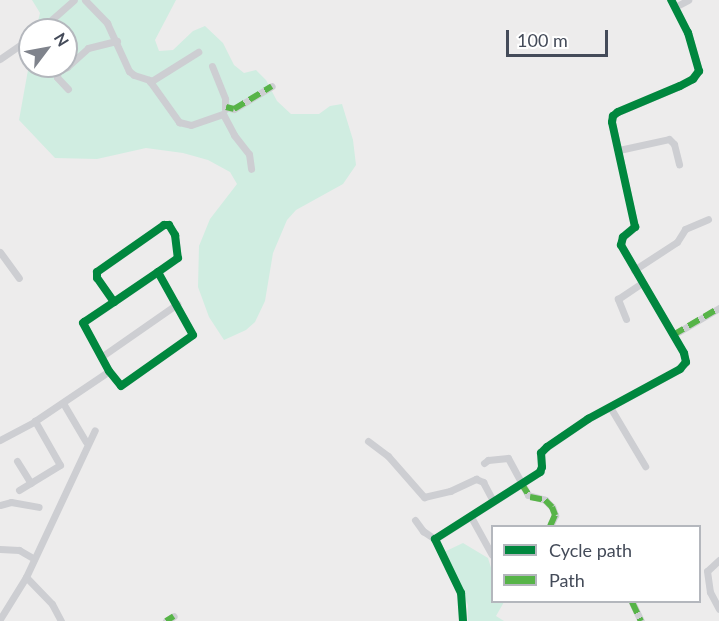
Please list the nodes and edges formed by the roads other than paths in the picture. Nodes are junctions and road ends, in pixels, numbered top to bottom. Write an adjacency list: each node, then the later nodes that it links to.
1 (74, 0): 5 (street)
2 (85, 0): 6 (street)
3 (688, 0): 4 (street)
4 (673, 3): 15 (street)
5 (54, 18)
6 (117, 41): 11 (street); 13 (street)
7 (18, 46): 9 (street)
8 (198, 52): 11 (street)
9 (0, 59)
10 (212, 66): 14 (street)
11 (150, 82): 14 (street)
12 (273, 86): 14 (street)
13 (68, 90)
14 (225, 111): 17 (street)
15 (619, 150): 16 (street); 20 (street)
16 (679, 164)
17 (251, 169)
18 (708, 219): 20 (street)
19 (0, 252): 22 (street)
20 (634, 270): 23 (street)
21 (158, 272): 24 (street); 24 (street); 25 (street)
22 (19, 278)
23 (642, 283): 27 (street); 28 (street)
24 (114, 302): 29 (street)
25 (177, 304): 29 (street); 30 (street)
26 (719, 308): 28 (street)
27 (626, 319)
28 (673, 335): 32 (street)
29 (101, 357): 30 (street)
30 (109, 371): 31 (street)
31 (63, 403): 33 (street); 37 (street)
32 (610, 407): 40 (street); 42 (street)
33 (35, 421): 35 (street); 41 (street)
34 (95, 430): 55 (street)
35 (0, 440)
36 (368, 441): 44 (street)
37 (86, 442)
38 (17, 461): 41 (street)
39 (484, 463): 42 (street)
40 (645, 466)
41 (31, 483): 43 (street)
42 (521, 483): 44 (street); 49 (street)
43 (19, 490)
44 (493, 501): 47 (street)
45 (0, 505): 46 (street)
46 (39, 507)
47 (471, 517): 50 (street); 52 (street)
48 (415, 520): 50 (street)
49 (550, 525)
50 (435, 539): 62 (street)
51 (0, 549): 53 (street)
52 (491, 553)
53 (31, 557)
54 (719, 561): 57 (street)
55 (26, 577): 59 (street); 60 (street)
56 (632, 603): 63 (street)
57 (719, 609)
58 (174, 616): 61 (street)
59 (0, 618)
60 (61, 621)
61 (166, 621)
62 (463, 621)
63 (641, 621)

